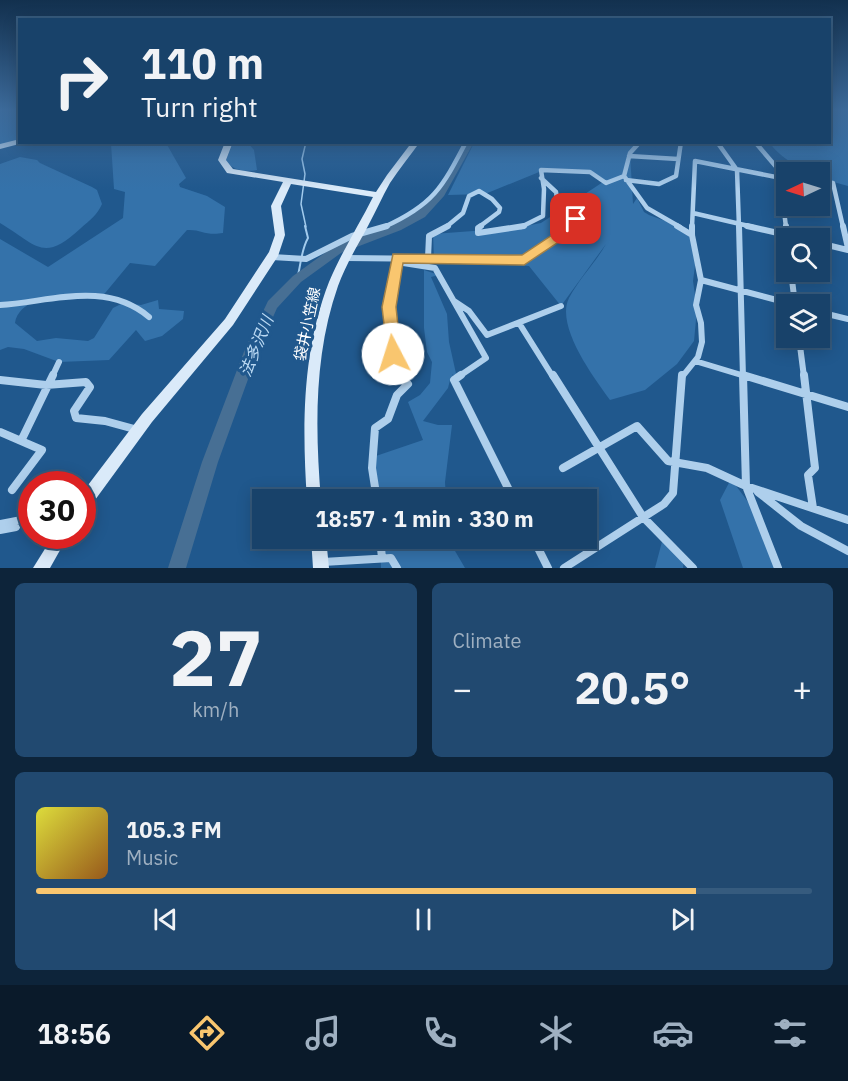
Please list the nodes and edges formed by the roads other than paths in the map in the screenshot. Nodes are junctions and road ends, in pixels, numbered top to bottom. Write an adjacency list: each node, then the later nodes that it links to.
1 (18, 142): 9 (street)
2 (228, 144): 17 (street)
3 (414, 144): 19 (street, 袋井小笠線)
4 (465, 144): 24 (street)
5 (638, 144): 10 (street)
6 (681, 144): 11 (street)
7 (718, 144): 13 (street)
8 (757, 144): 12 (street)
9 (0, 147)
10 (629, 156): 11 (street); 16 (street)
11 (678, 159): 16 (street)
12 (776, 169)
13 (737, 170): 14 (street); 20 (street); 21 (street)
14 (776, 177)
15 (542, 178): 16 (street); 28 (street); 28 (street)
16 (625, 178): 23 (street)
17 (288, 181): 19 (street); 27 (street)
18 (830, 183): 26 (street)
19 (379, 195): 24 (street, 袋井小笠線)
20 (693, 213): 21 (street); 23 (street)
21 (739, 223): 22 (street); 31 (street)
22 (776, 234)
23 (692, 235): 30 (street)
24 (353, 244): 27 (street); 29 (street); 56 (street, 袋井小笠線)
25 (830, 245): 26 (street)
26 (848, 249)
27 (272, 257): 48 (street)
28 (428, 258): 29 (street)
29 (397, 260): 33 (street); 57 (street)
30 (701, 280): 31 (street); 41 (street)
31 (741, 291): 32 (street); 43 (street)
32 (776, 300)
33 (454, 301): 39 (street); 58 (street)
34 (0, 306): 37 (street)
35 (561, 306): 39 (street)
36 (830, 315): 38 (street)
37 (148, 317)
38 (848, 319)
39 (519, 323): 51 (street)
40 (800, 348): 46 (street)
41 (695, 361): 43 (street); 52 (street)
42 (59, 362): 45 (street)
43 (743, 376): 46 (street); 55 (street)
44 (0, 380): 45 (street)
45 (46, 385): 48 (street); 50 (street)
46 (805, 395): 47 (street); 60 (street)
47 (848, 407)
48 (138, 430): 54 (street)
49 (0, 432): 50 (street)
50 (21, 441): 59 (street)
51 (599, 448): 52 (street); 53 (street); 61 (street)
52 (674, 461): 55 (street); 61 (street)
53 (563, 468)
54 (96, 487)
55 (750, 487): 60 (street); 70 (street); 78 (street)
56 (313, 489)
57 (375, 489)
58 (508, 489)
59 (12, 490)
60 (813, 508): 62 (street)
61 (643, 517): 76 (street); 77 (street)
62 (848, 520)
63 (18, 522): 64 (street); 65 (street)
64 (0, 524)
65 (0, 530)
66 (53, 549): 73 (street)
67 (319, 549): 72 (street)
68 (381, 549): 71 (street)
69 (538, 549): 75 (street)
70 (848, 551)
71 (382, 558): 72 (street); 74 (street)
72 (321, 565)
73 (41, 568)
74 (397, 568)
75 (548, 568)
76 (564, 568)
77 (693, 568)
78 (778, 568)

